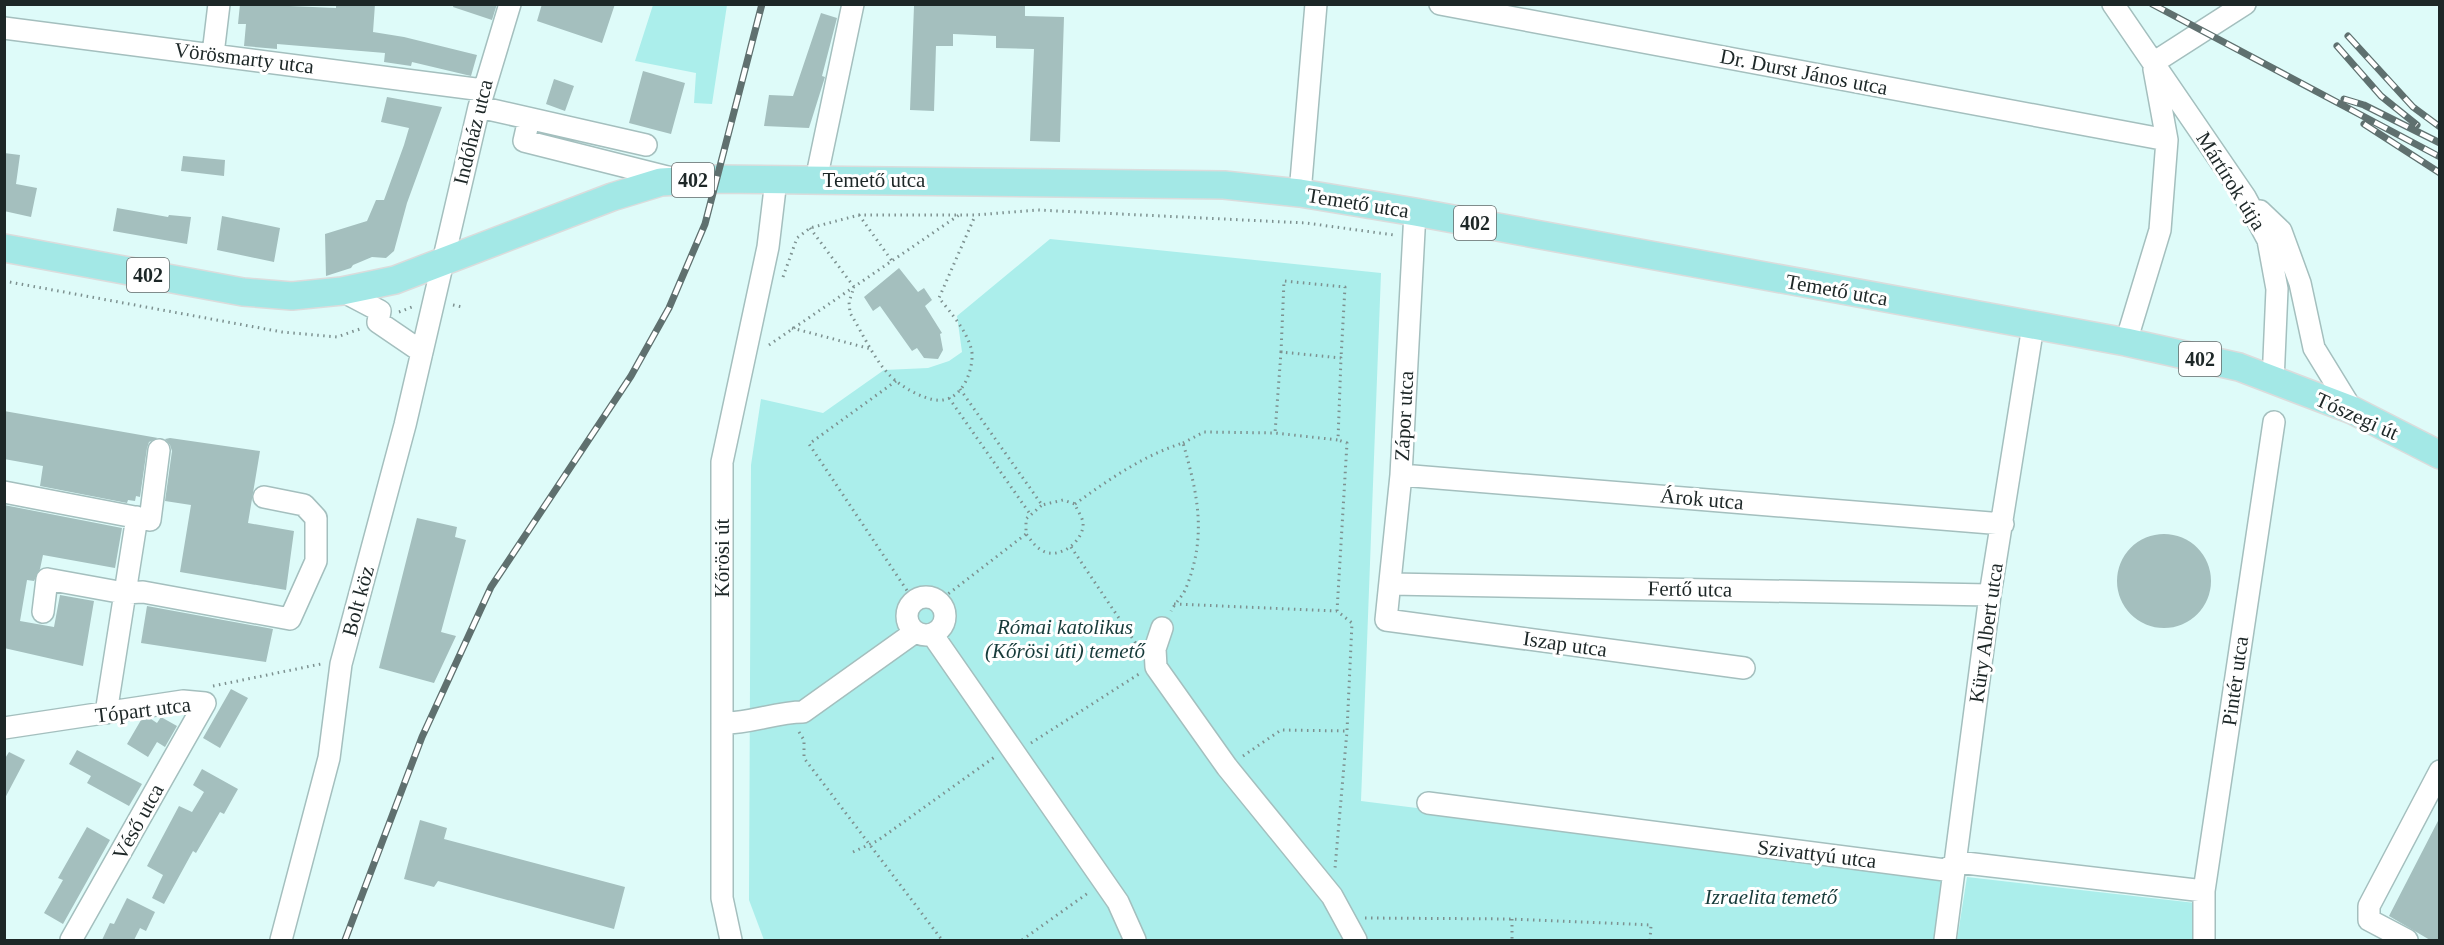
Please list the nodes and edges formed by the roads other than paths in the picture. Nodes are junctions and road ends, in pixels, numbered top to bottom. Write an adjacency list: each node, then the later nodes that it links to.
1 (219, 4): 9 (street)
2 (510, 4): 11 (street, Indóház utca)
3 (853, 4): 18 (street)
4 (1316, 4): 20 (street)
5 (1440, 4): 14 (street, Dr. Durst János utca)
6 (2113, 4): 10 (street, Mártírok útja)
7 (2245, 4): 10 (street)
8 (4, 28): 9 (street, Vörösmarty utca)
9 (213, 54): 11 (street, Vörösmarty utca)
10 (2153, 63): 14 (street); 21 (street, Mártírok útja)
11 (481, 98): 12 (street, Vörösmarty utca); 24 (street, Indóház utca)
12 (529, 119): 13 (street, Vörösmarty utca); 16 (street)
13 (602, 135): 15 (street, Vörösmarty utca); 16 (street)
14 (2167, 140): 27 (street)
15 (645, 146)
16 (597, 158): 19 (street)
17 (776, 180): 18 (main road, Temető utca / 402); 19 (main road, Temető utca / 402); 49 (street, Kőrösi út)
18 (816, 180): 20 (main road, Temető utca / 402)
19 (680, 181): 24 (main road, Temető utca / 402)
20 (1300, 193): 22 (main road, Temető utca / 402)
21 (2245, 197): 29 (street, Mártírok útja); 30 (street)
22 (1414, 225): 26 (main road, Temető utca / 402); 34 (street, Zápor utca)
23 (4, 248): 25 (main road, 402)
24 (441, 261): 25 (main road, 402); 28 (street, Bolt köz)
25 (342, 291): 28 (street)
26 (2033, 326): 27 (main road, Temető utca / 402); 38 (street, Küry Albert utca)
27 (2126, 342): 29 (main road, Temető utca / 402)
28 (422, 352): 56 (street, Bolt köz)
29 (2273, 382): 30 (main road, Tószegi út / 402)
30 (2352, 410): 33 (main road, Tószegi út / 402)
31 (2274, 422): 54 (street, Pintér utca)
32 (159, 450): 37 (street)
33 (2439, 455)
34 (1401, 475): 38 (street, Árok utca); 39 (street, Zápor utca)
35 (4, 492): 37 (street)
36 (264, 497): 40 (street)
37 (137, 517): 40 (street)
38 (2003, 524): 41 (street, Küry Albert utca)
39 (1391, 584): 41 (street, Fertő utca); 43 (street, Zápor utca)
40 (124, 593): 42 (street); 48 (street)
41 (1990, 595): 53 (street, Küry Albert utca)
42 (43, 612)
43 (1386, 620): 46 (street, Iszap utca)
44 (1162, 628): 59 (street)
45 (923, 633): 45 (street); 49 (street); 58 (street)
46 (1744, 668)
47 (205, 703): 48 (street, Tópart utca); 55 (street, Véső utca)
48 (106, 713): 50 (street, Tópart utca)
49 (722, 723): 57 (street, Kőrösi út)
50 (4, 728)
51 (2439, 771): 62 (street)
52 (1428, 803): 53 (street, Szivattyú utca)
53 (1957, 862): 54 (street, Szivattyú utca); 60 (street, Küry Albert utca)
54 (2204, 891): 61 (street, Pintér utca)
55 (71, 940)
56 (281, 940)
57 (731, 940)
58 (1135, 940)
59 (1356, 940)
60 (1945, 940)
61 (2204, 940)
62 (2407, 940)

